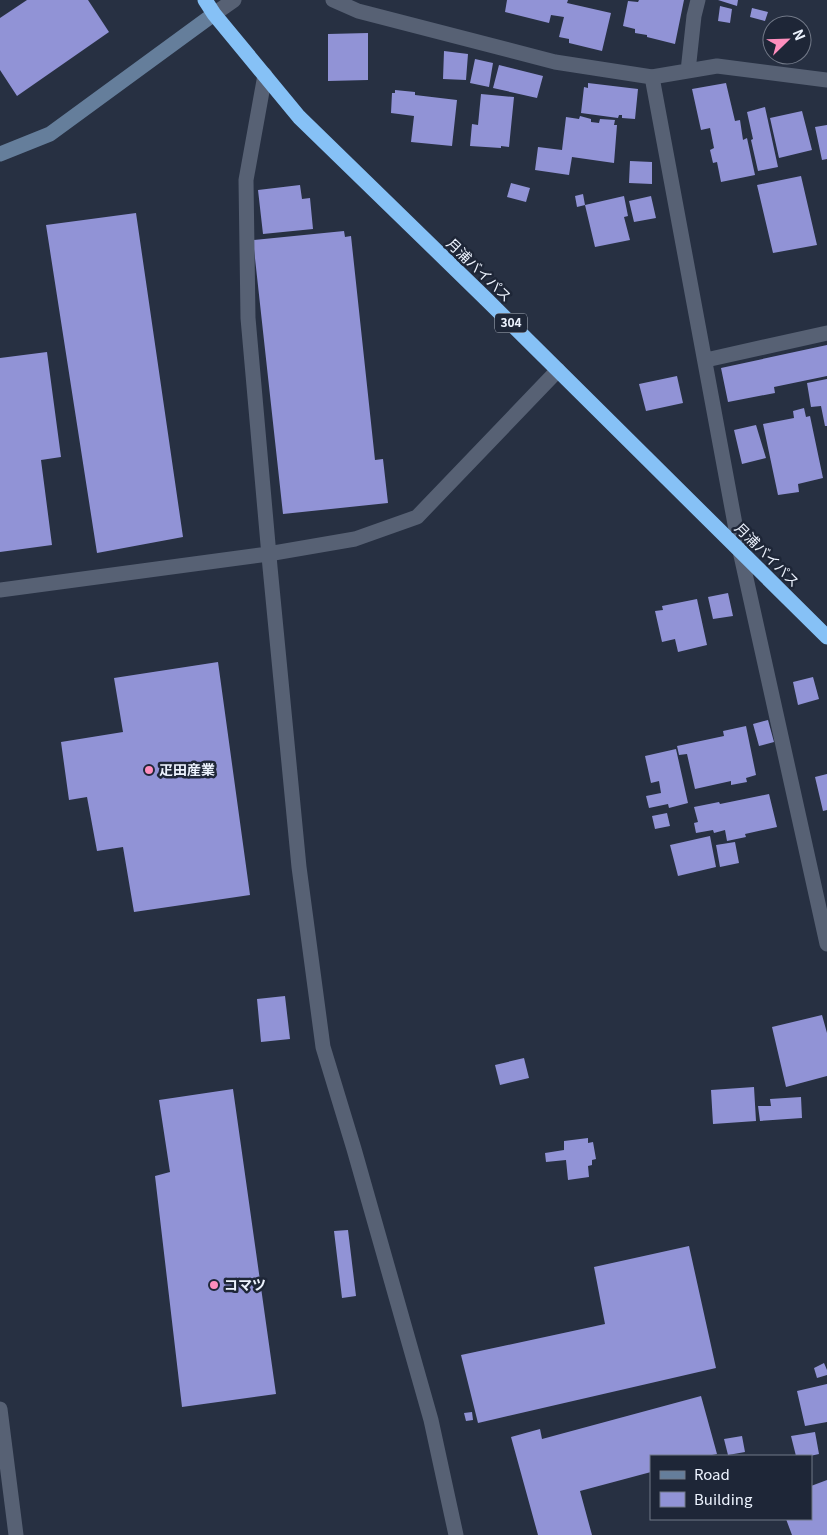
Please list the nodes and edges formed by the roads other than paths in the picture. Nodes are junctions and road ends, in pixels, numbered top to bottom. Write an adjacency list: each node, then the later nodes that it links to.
1 (205, 0): 5 (highway, 月浦バイパス / 304)
2 (234, 0): 5 (street)
3 (333, 0): 8 (street)
4 (698, 0): 6 (street)
5 (214, 14): 7 (highway, 月浦バイパス / 304); 10 (street)
6 (688, 71): 8 (street); 9 (street)
7 (265, 76): 13 (highway, 月浦バイパス / 304); 15 (street)
8 (652, 77): 12 (street)
9 (827, 80)
10 (0, 154)
11 (827, 333): 12 (street)
12 (706, 360): 14 (street)
13 (558, 370): 14 (highway, 月浦バイパス / 304); 15 (street)
14 (740, 551): 17 (highway, 月浦バイパス / 304); 18 (street)
15 (268, 554): 16 (street); 21 (street)
16 (0, 590)
17 (827, 637)
18 (827, 944)
19 (0, 1409): 20 (street)
20 (16, 1535)
21 (456, 1535)

